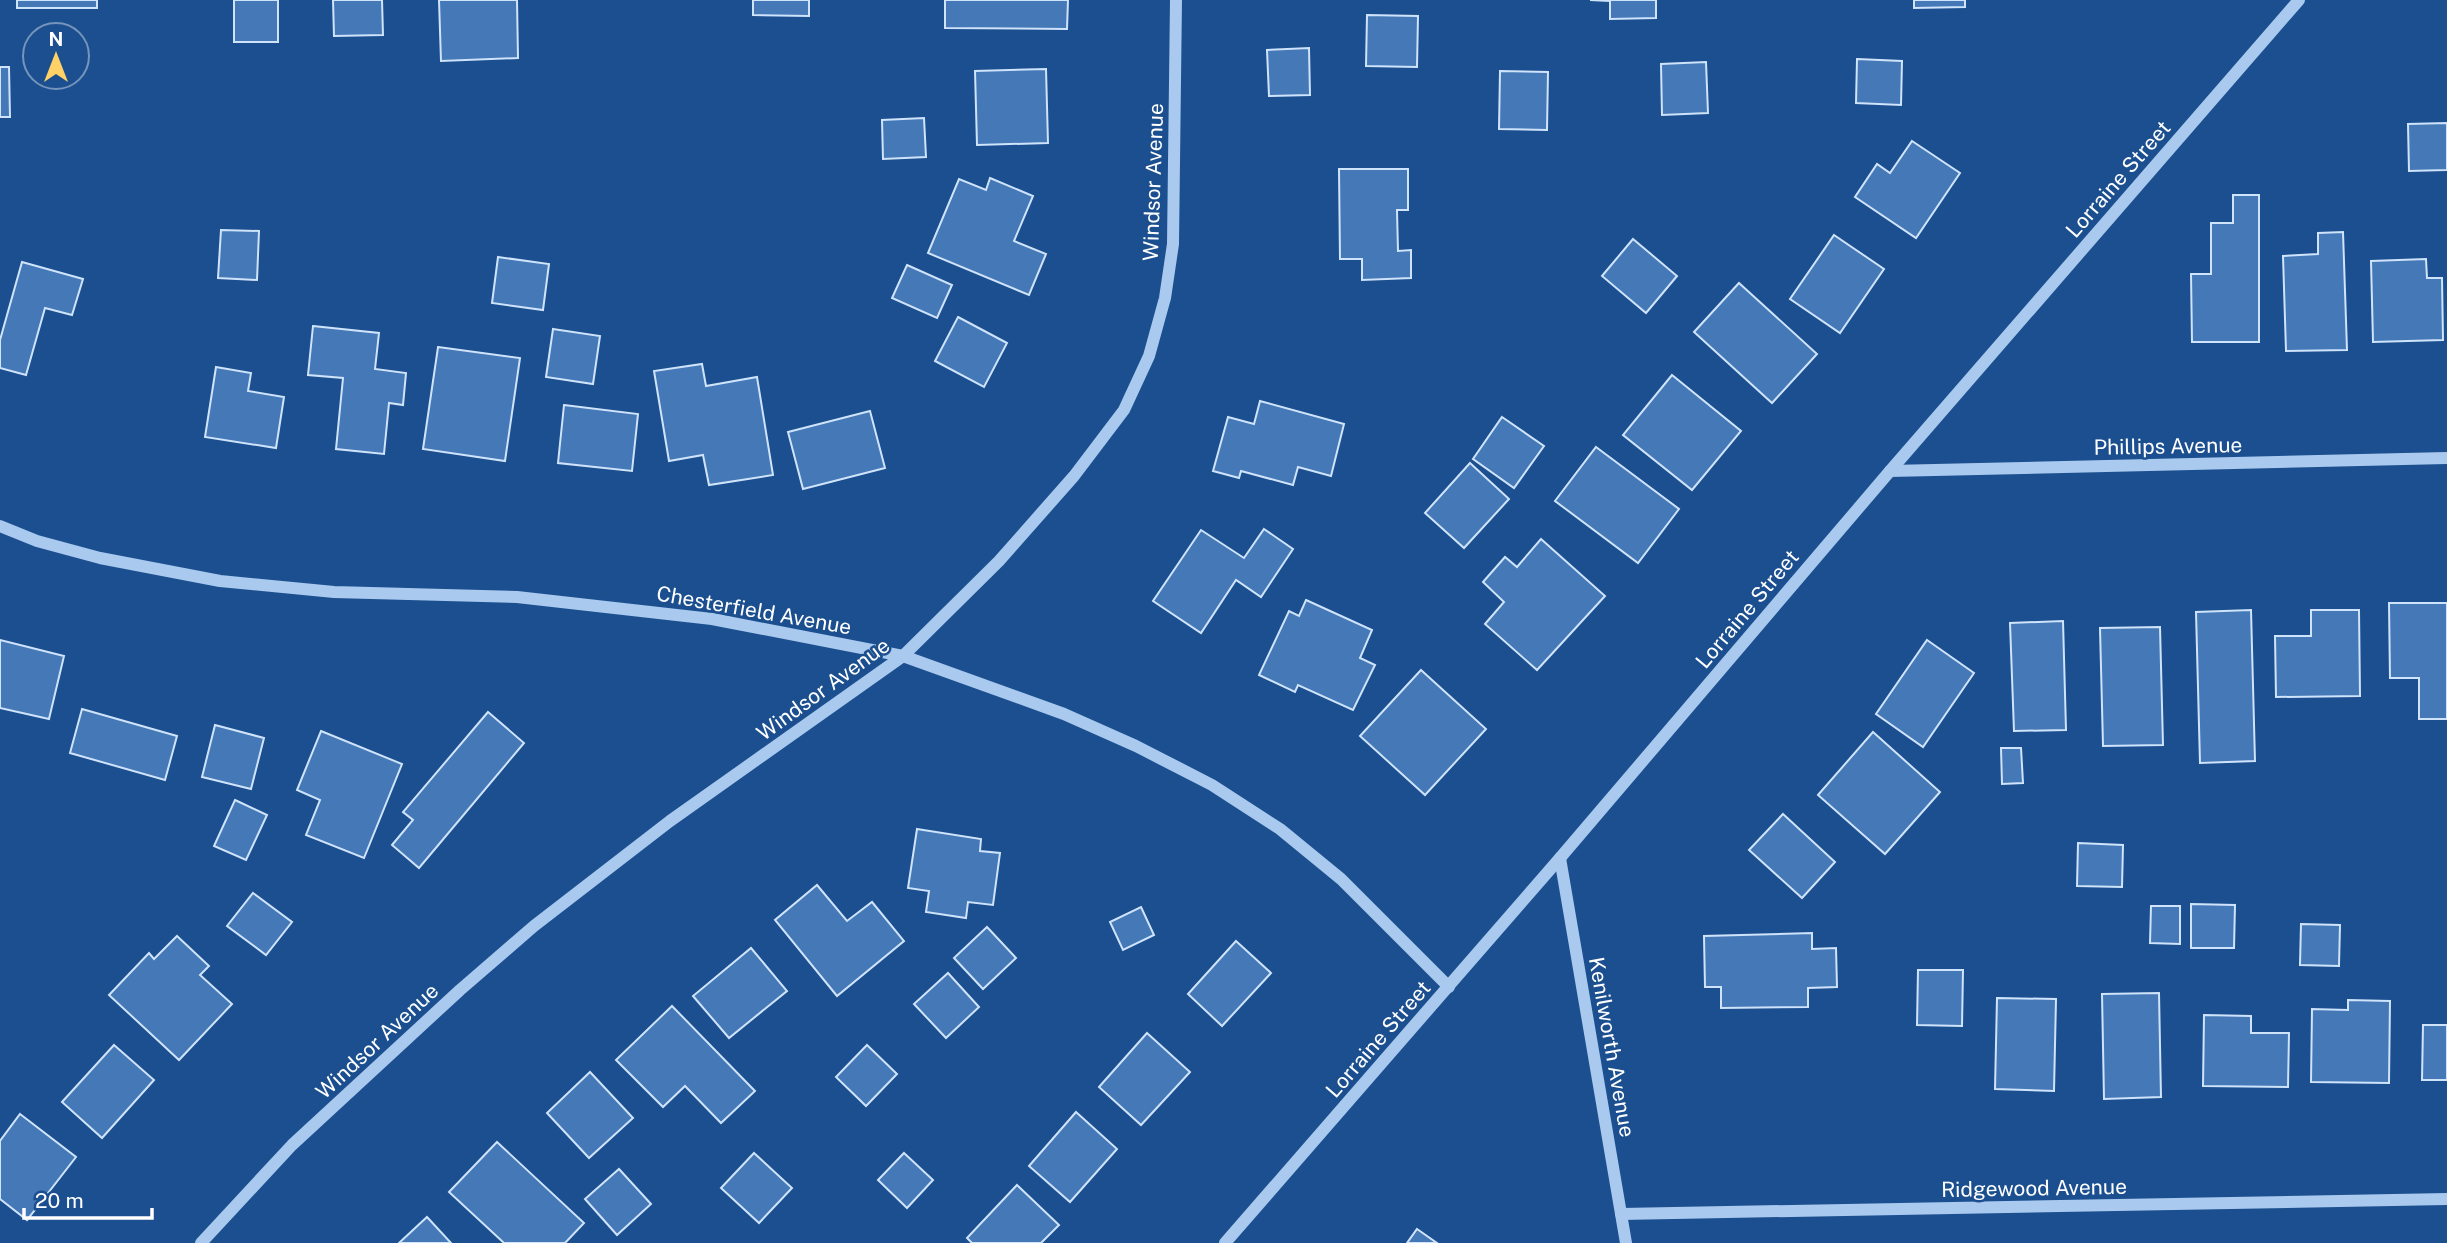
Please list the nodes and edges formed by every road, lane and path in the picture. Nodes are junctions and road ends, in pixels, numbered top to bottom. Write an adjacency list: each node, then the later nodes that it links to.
1 (1176, 0): 6 (street, Windsor Avenue)
2 (2299, 0): 4 (street, Lorraine Street)
3 (2447, 458): 4 (street, Phillips Avenue)
4 (1890, 471): 7 (street, Lorraine Street)
5 (0, 526): 6 (street, Chesterfield Avenue)
6 (903, 656): 8 (street, Chesterfield Avenue); 11 (street, Windsor Avenue)
7 (1560, 858): 8 (street, Lorraine Street); 10 (street, Kenilworth Avenue)
8 (1449, 987): 12 (street, Lorraine Street)
9 (2447, 1199): 10 (street, Ridgewood Avenue)
10 (1622, 1214): 13 (street, Kenilworth Avenue)
11 (201, 1243)
12 (1225, 1243)
13 (1626, 1243)

